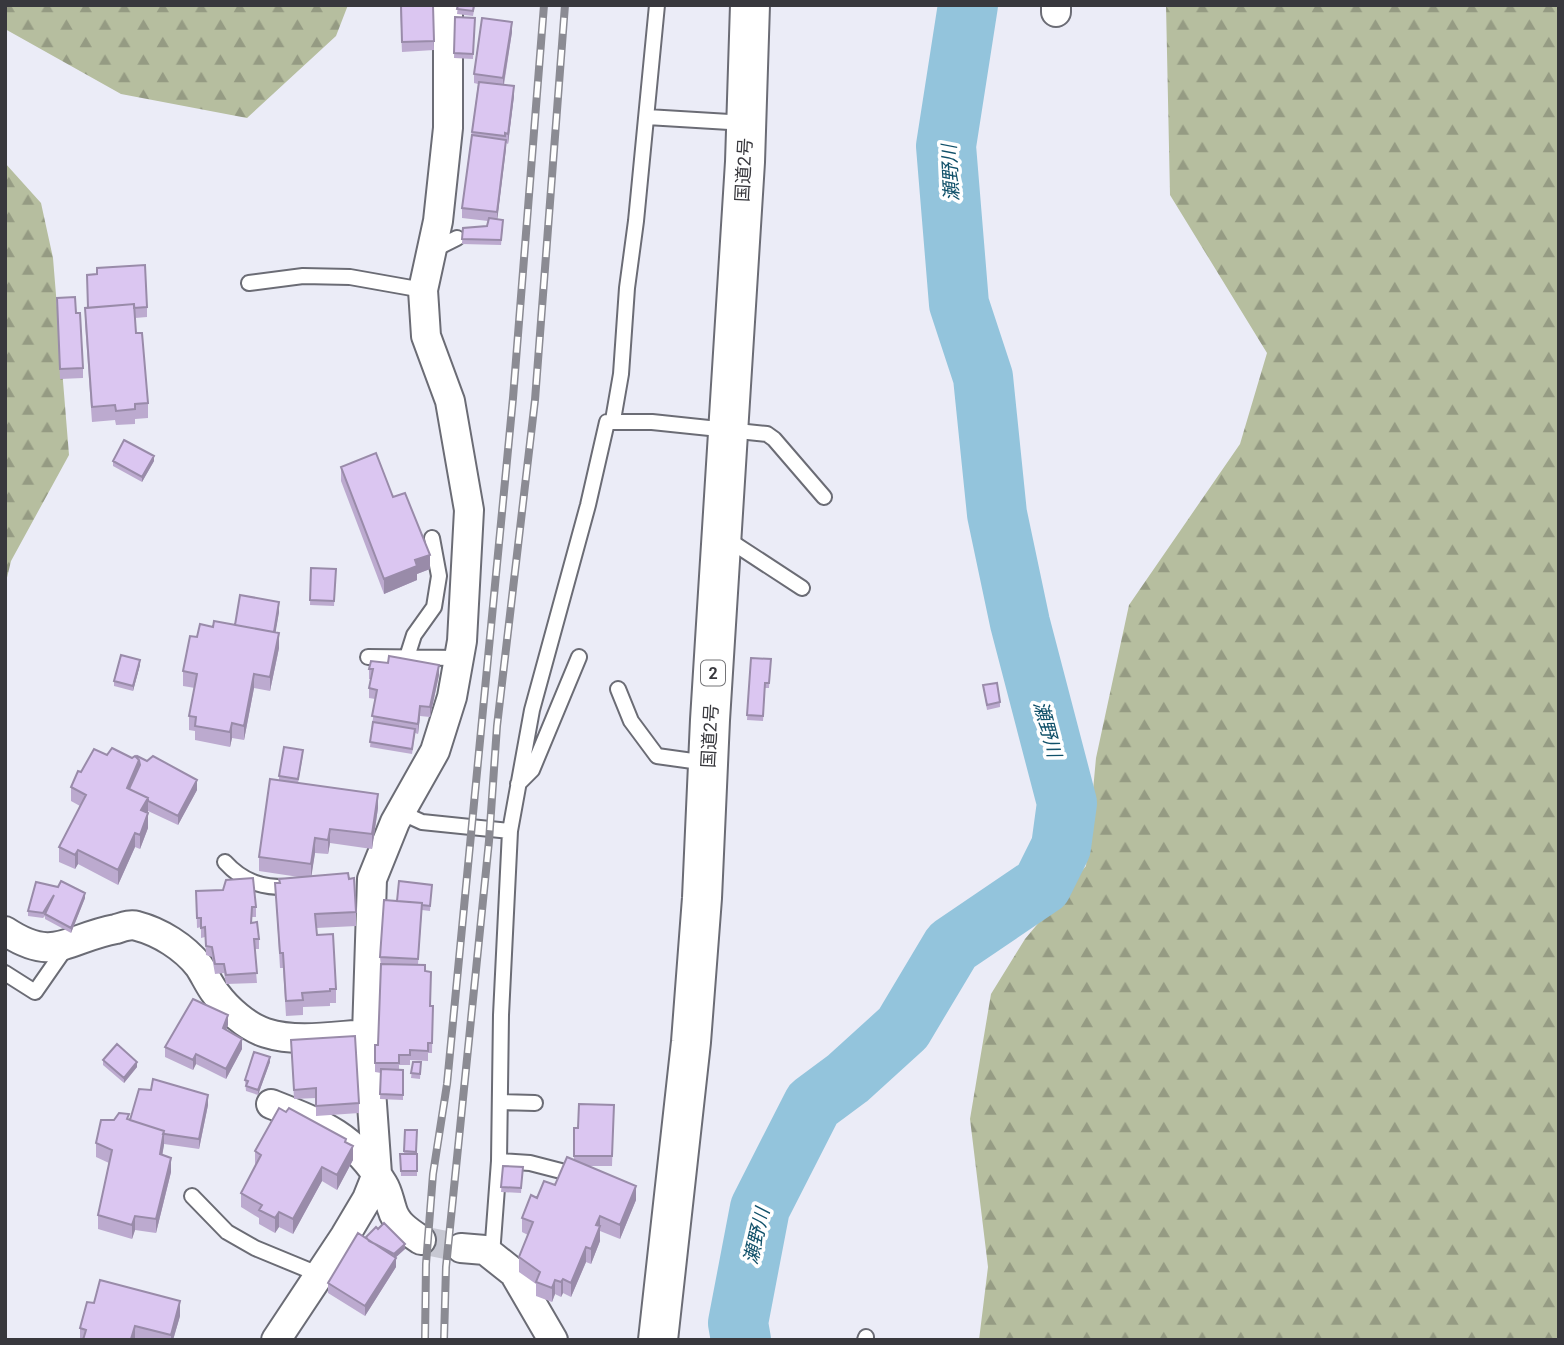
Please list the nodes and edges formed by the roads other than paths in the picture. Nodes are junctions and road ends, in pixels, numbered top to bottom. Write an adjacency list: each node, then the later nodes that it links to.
1 (447, 5): 7 (street)
2 (657, 5): 4 (lane)
3 (750, 5): 5 (highway, 国道2号 / 2)
4 (647, 117): 5 (lane); 10 (lane)
5 (746, 123): 11 (highway, 国道2号 / 2)
6 (457, 238): 7 (lane)
7 (432, 251): 9 (street)
8 (249, 283): 9 (lane)
9 (423, 290): 19 (street)
10 (613, 420): 11 (lane); 22 (lane)
11 (729, 430): 12 (lane); 13 (highway, 国道2号 / 2)
12 (824, 497)
13 (722, 536): 15 (lane); 21 (highway, 国道2号 / 2)
14 (432, 538): 17 (lane)
15 (802, 588)
16 (368, 657): 17 (lane)
17 (407, 657): 19 (lane)
18 (579, 657): 22 (lane)
19 (459, 658): 23 (street)
20 (618, 689): 21 (lane)
21 (708, 763): 44 (highway, 国道2号 / 2)
22 (517, 785): 24 (lane)
23 (400, 812): 24 (lane); 30 (street)
24 (510, 831): 31 (lane)
25 (225, 862): 26 (lane)
26 (308, 884)
27 (5, 931): 28 (street)
28 (68, 944): 29 (lane); 30 (street)
29 (5, 973)
30 (367, 1034): 36 (street)
31 (500, 1102): 32 (lane); 34 (lane)
32 (534, 1103)
33 (271, 1104): 36 (street)
34 (499, 1161): 35 (lane); 40 (lane)
35 (561, 1171)
36 (377, 1174): 38 (street); 41 (street)
37 (192, 1196): 41 (lane)
38 (421, 1240)
39 (461, 1248): 40 (street)
40 (492, 1255): 43 (street)
41 (318, 1274): 42 (street)
42 (276, 1340)
43 (553, 1340)
44 (658, 1340)

